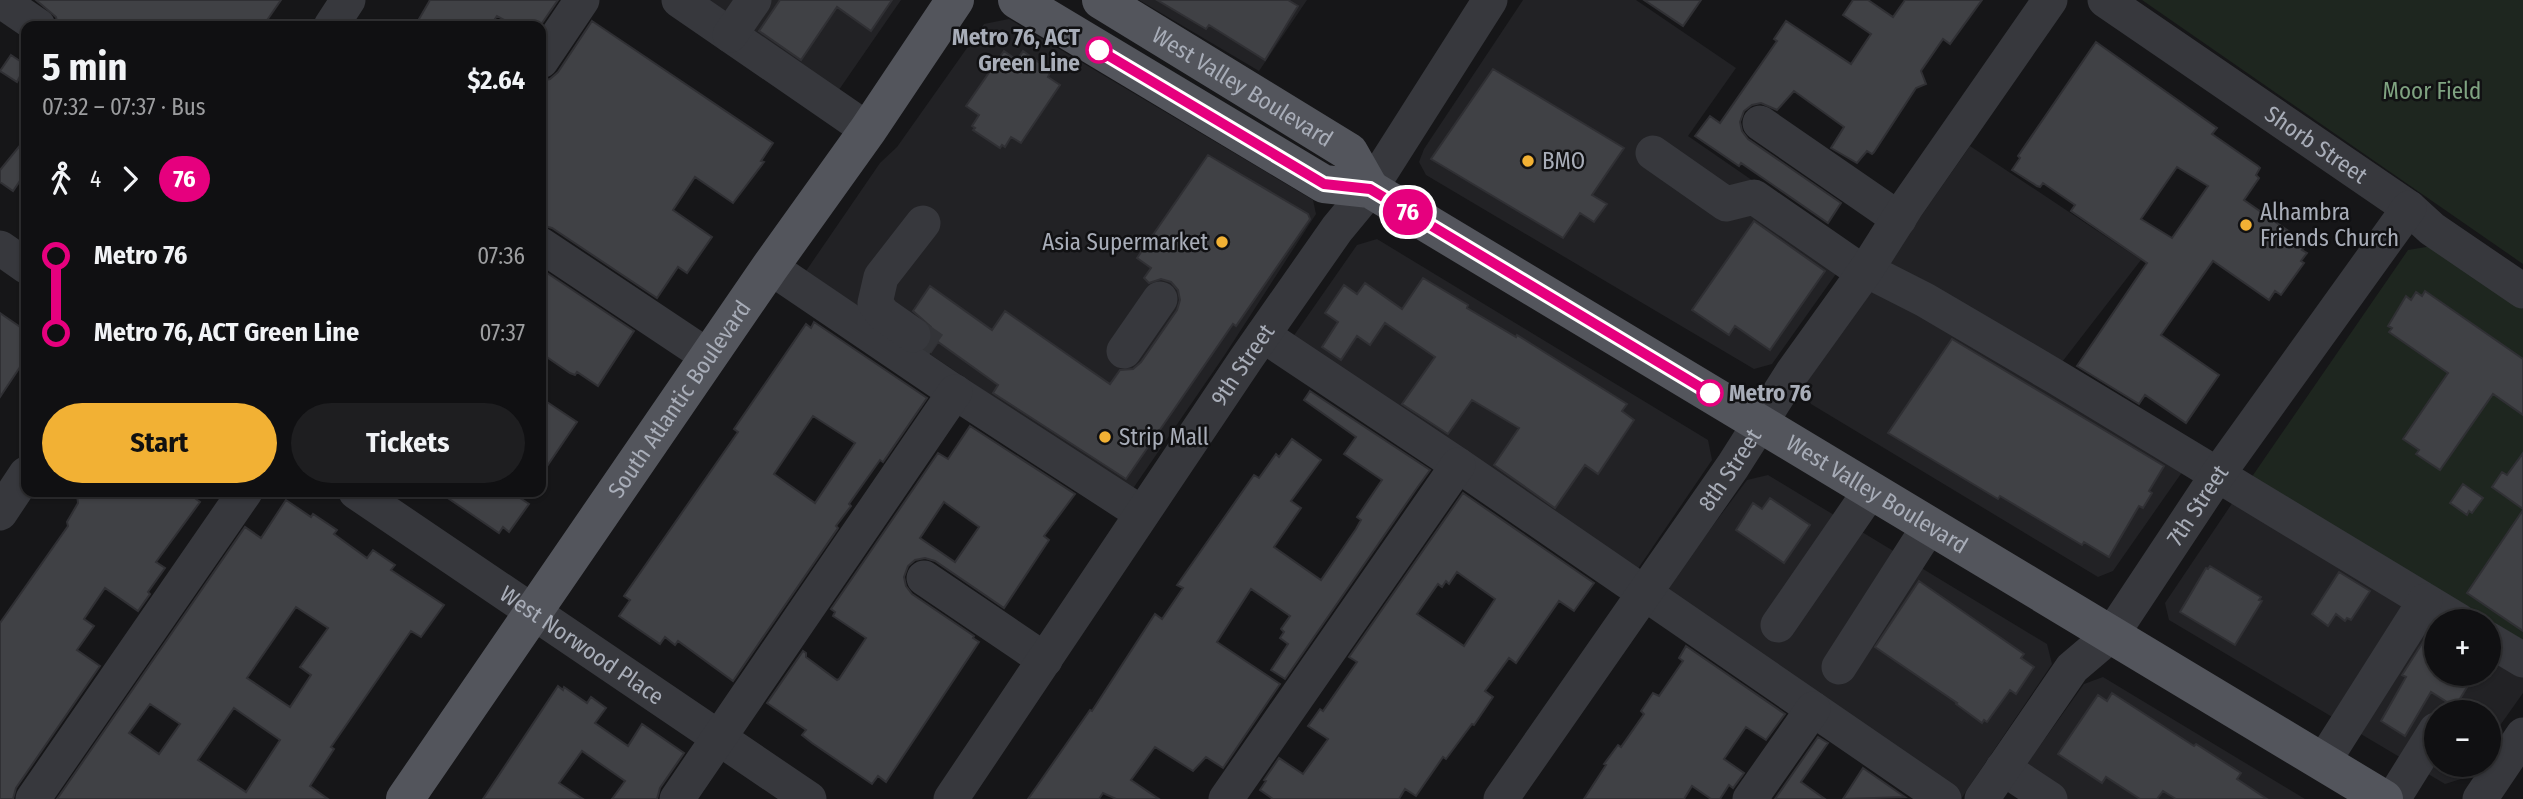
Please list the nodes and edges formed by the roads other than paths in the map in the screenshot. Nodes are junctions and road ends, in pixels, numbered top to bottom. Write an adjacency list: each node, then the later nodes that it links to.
1 (0, 0): 12 (street)
2 (348, 0): 13 (street)
3 (582, 0): 15 (street)
4 (679, 0): 14 (street)
5 (754, 0): 14 (street)
6 (955, 0): 18 (main road, South Atlantic Boulevard)
7 (1017, 0): 20 (main road, West Valley Boulevard)
8 (1101, 0): 20 (main road, West Valley Boulevard)
9 (2050, 0): 22 (street, 8th Street)
10 (2105, 0): 21 (street, Shorb Street)
11 (1476, 5): 20 (street, 9th Street)
12 (31, 21)
13 (334, 21)
14 (730, 35): 18 (street)
15 (546, 54)
16 (1760, 123): 22 (street)
17 (1803, 124): 22 (street)
18 (868, 130): 27 (main road, South Atlantic Boulevard)
19 (1653, 153): 28 (street)
20 (1370, 189): 31 (street, 9th Street); 35 (main road, West Valley Boulevard)
21 (2409, 208): 29 (street, Shorb Street); 37 (street, 7th Street)
22 (1903, 213): 28 (street, 8th Street)
23 (923, 223): 34 (street)
24 (0, 248): 26 (street)
25 (546, 248): 33 (street)
26 (21, 263)
27 (770, 267): 33 (main road, South Atlantic Boulevard); 34 (street)
28 (1865, 271): 35 (street, 8th Street); 37 (street)
29 (2523, 291)
30 (1160, 299): 32 (street)
31 (1263, 335): 36 (street); 43 (street, 9th Street)
32 (1124, 351)
33 (709, 357): 49 (main road, South Atlantic Boulevard)
34 (940, 361): 43 (street); 57 (street)
35 (1760, 423): 39 (main road, West Valley Boulevard); 46 (street, 8th Street)
36 (1458, 465): 46 (street); 67 (street)
37 (2218, 474): 47 (street); 51 (street, 7th Street)
38 (21, 482): 42 (street)
39 (1871, 490): 44 (main road, West Valley Boulevard); 50 (street)
40 (242, 497): 62 (street)
41 (363, 497): 49 (street, West Norwood Place)
42 (0, 513)
43 (1141, 513): 53 (street, 9th Street)
44 (1930, 525): 51 (main road, West Valley Boulevard); 55 (street)
45 (924, 578): 53 (street)
46 (1644, 593): 56 (street); 68 (street, 8th Street)
47 (2425, 601): 48 (street); 60 (street)
48 (2439, 609)
49 (534, 613): 57 (street, West Norwood Place); 63 (main road, South Atlantic Boulevard)
50 (1778, 625)
51 (2112, 634): 60 (main road, West Valley Boulevard); 61 (street, 7th Street)
52 (2501, 647): 54 (street)
53 (1045, 660): 66 (street, 9th Street)
54 (2523, 660)
55 (1839, 667)
56 (1813, 709): 69 (street); 70 (street)
57 (719, 740): 64 (street); 65 (street, West Norwood Place)
58 (2507, 745): 75 (street)
59 (2424, 749): 74 (street)
60 (2323, 762): 73 (main road, West Valley Boulevard)
61 (2003, 768): 71 (street, 7th Street); 72 (street)
62 (33, 799)
63 (405, 799)
64 (677, 799)
65 (809, 799)
66 (951, 799)
67 (1226, 799)
68 (1501, 799)
69 (1750, 799)
70 (1944, 799)
71 (1982, 799)
72 (2050, 799)
73 (2384, 799)
74 (2393, 799)
75 (2480, 799)

